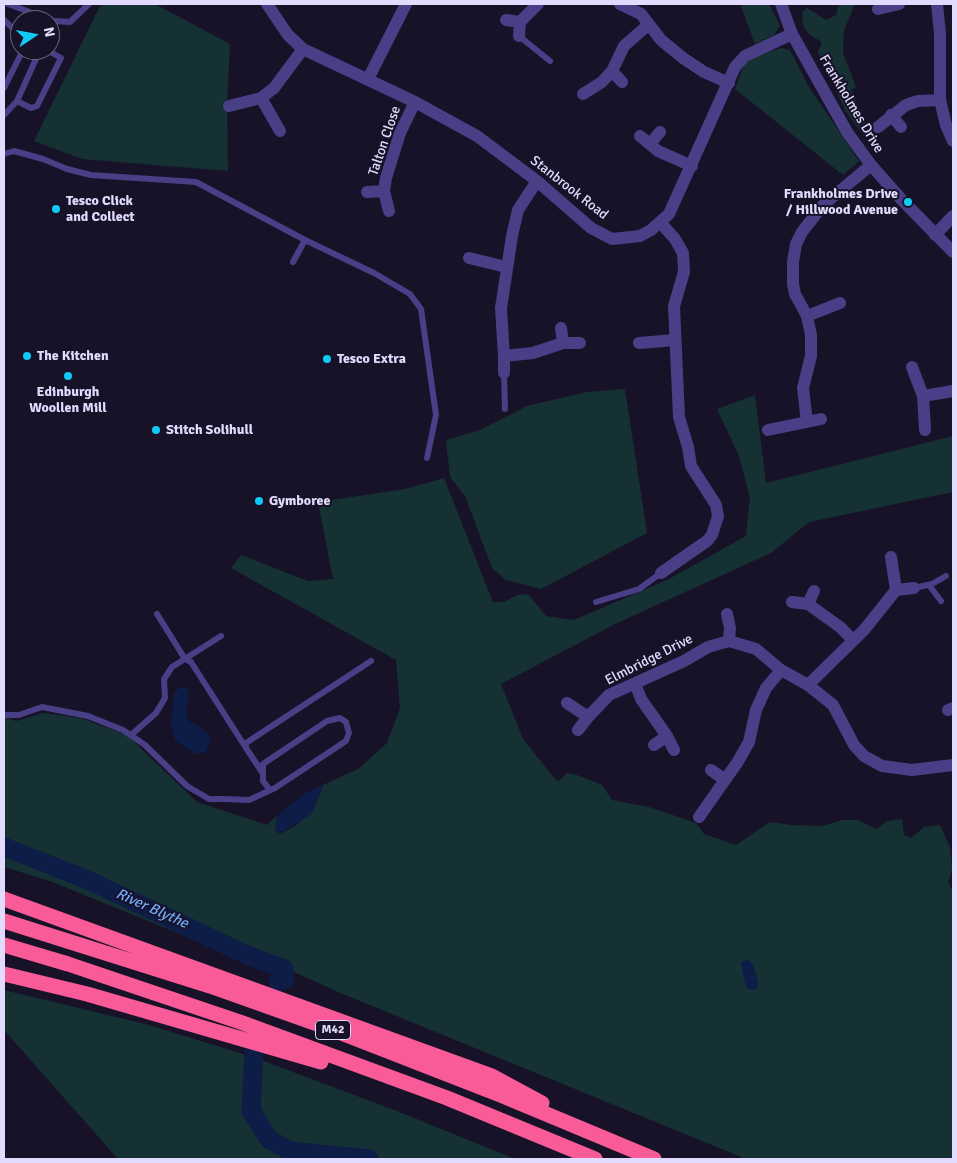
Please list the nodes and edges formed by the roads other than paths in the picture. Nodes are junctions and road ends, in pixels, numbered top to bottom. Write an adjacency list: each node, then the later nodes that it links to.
1 (8, 4): 2 (lane)
2 (89, 4)
3 (267, 4): 16 (street, Stanbrook Road)
4 (406, 4): 22 (street)
5 (538, 4): 12 (street)
6 (620, 4): 13 (street)
7 (781, 4): 14 (street, Frankholmes Drive)
8 (897, 4): 10 (street)
9 (937, 4): 28 (street)
10 (878, 9)
11 (506, 20): 12 (street)
12 (520, 22): 15 (street)
13 (648, 25): 21 (street); 24 (street)
14 (792, 34): 24 (street, Stanbrook Road); 40 (street, Frankholmes Drive)
15 (519, 36): 20 (lane)
16 (303, 49): 22 (street, Stanbrook Road); 27 (street)
17 (60, 57): 29 (lane)
18 (18, 60): 25 (lane)
19 (36, 60): 29 (lane)
20 (550, 61)
21 (612, 70): 23 (street); 26 (street)
22 (368, 79): 30 (street, Stanbrook Road)
23 (622, 82)
24 (729, 83): 41 (street, Stanbrook Road)
25 (4, 88)
26 (583, 94)
27 (261, 98): 31 (street); 36 (street)
28 (940, 100): 33 (street); 38 (street)
29 (17, 102): 32 (lane)
30 (414, 102): 42 (street, Stanbrook Road); 43 (street, Talton Close)
31 (229, 106)
32 (4, 115)
33 (892, 115): 34 (street); 35 (street)
34 (878, 127)
35 (901, 127)
36 (280, 131)
37 (660, 132): 41 (street)
38 (953, 141)
39 (4, 154): 49 (lane)
40 (871, 165): 48 (street, Frankholmes Drive); 55 (street)
41 (692, 166): 47 (street, Stanbrook Road)
42 (537, 181): 47 (street, Stanbrook Road); 53 (street)
43 (384, 191): 44 (street, Talton Close); 45 (street, Talton Close)
44 (367, 192)
45 (389, 211)
46 (953, 216): 48 (street)
47 (660, 222): 57 (street)
48 (935, 235): 50 (street, Frankholmes Drive)
49 (305, 240): 52 (lane); 71 (lane)
50 (953, 252)
51 (469, 258): 53 (street)
52 (293, 262)
53 (506, 267): 61 (street)
54 (840, 302): 55 (street)
55 (807, 316): 68 (street)
56 (561, 328): 60 (street)
57 (675, 340): 59 (street); 73 (street)
58 (580, 343): 60 (street)
59 (639, 343)
60 (563, 344): 61 (street)
61 (504, 356): 63 (street)
62 (912, 367): 65 (street)
63 (504, 373): 66 (lane)
64 (953, 391): 65 (street)
65 (923, 396): 70 (street)
66 (505, 409)
67 (821, 419): 68 (street)
68 (807, 422): 69 (street)
69 (768, 430)
70 (925, 430)
71 (427, 458)
72 (891, 557): 77 (street)
73 (660, 573): 80 (lane)
74 (946, 576): 75 (lane)
75 (929, 585): 76 (lane); 79 (lane)
76 (914, 588): 77 (street)
77 (896, 590): 86 (street)
78 (814, 592): 82 (street)
79 (941, 601)
80 (596, 602)
81 (792, 602): 82 (street)
82 (808, 604): 86 (street)
83 (156, 614): 88 (lane)
84 (727, 614): 87 (street)
85 (220, 636): 88 (lane)
86 (853, 640): 92 (street)
87 (729, 641): 90 (street); 91 (street, Elmbridge Drive)
88 (185, 659): 97 (lane); 100 (lane)
89 (371, 661): 100 (lane)
90 (781, 670): 92 (street); 105 (street)
91 (635, 683): 95 (street, Elmbridge Drive); 98 (street)
92 (808, 685): 102 (street)
93 (567, 703): 95 (street)
94 (4, 714): 97 (lane)
95 (588, 717): 96 (street, Elmbridge Drive)
96 (578, 730)
97 (131, 735): 106 (lane)
98 (667, 736): 99 (street); 101 (street)
99 (654, 746)
100 (246, 748): 104 (lane)
101 (674, 750)
102 (953, 765)
103 (711, 770): 105 (street)
104 (262, 772): 106 (lane); 106 (lane)
105 (725, 780): 107 (street)
106 (270, 790)
107 (699, 817)
108 (4, 899): 113 (highway)
109 (4, 921): 113 (highway, M42)
110 (4, 945): 112 (highway, M42)
111 (4, 974): 112 (highway)
112 (447, 1098): 114 (highway, M42)
113 (618, 1144): 115 (highway, M42)
114 (595, 1159)
115 (654, 1159)

